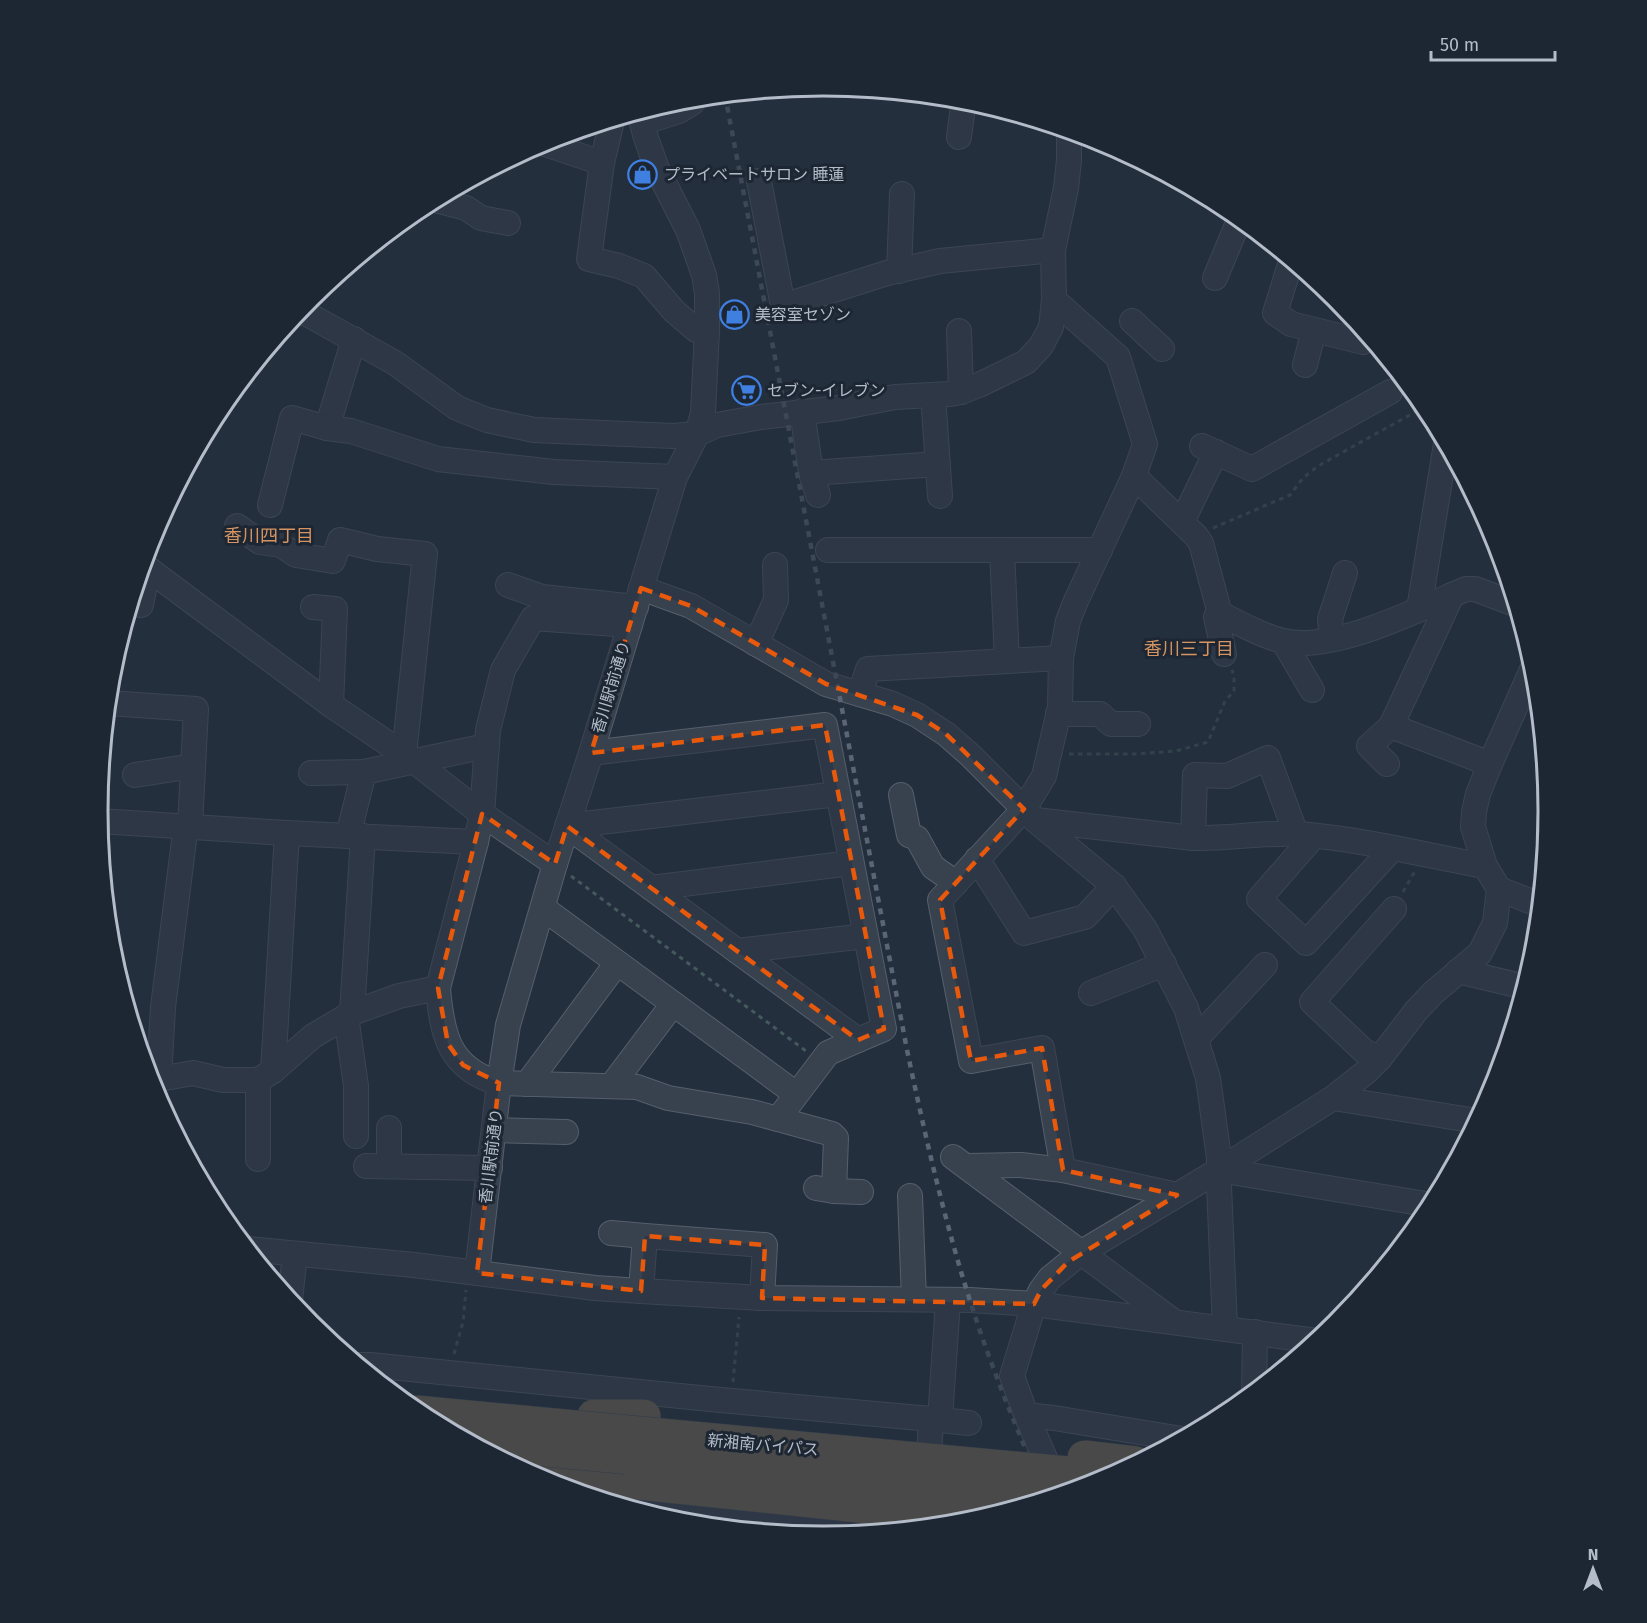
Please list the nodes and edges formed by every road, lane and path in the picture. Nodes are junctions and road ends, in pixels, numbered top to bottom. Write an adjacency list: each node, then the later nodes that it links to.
1 (963, 110): 4 (street)
2 (641, 119): 19 (street, 香川駅前通り)
3 (610, 129): 7 (street)
4 (959, 136)
5 (1069, 140): 13 (street)
6 (556, 148): 7 (street)
7 (602, 163): 19 (street)
8 (759, 181): 15 (street)
9 (902, 194): 15 (street)
10 (448, 203): 11 (street)
11 (508, 223)
12 (1236, 228): 16 (street)
13 (1053, 250): 15 (street); 17 (street)
14 (1289, 269): 20 (street)
15 (898, 271)
16 (1215, 278)
17 (1054, 300): 25 (street); 27 (street)
18 (309, 315): 22 (street)
19 (707, 330): 33 (street, 香川駅前通り)
20 (1314, 330): 23 (street); 26 (street)
21 (959, 331): 27 (street)
22 (354, 339): 32 (street); 33 (street)
23 (1363, 342)
24 (1162, 349): 25 (street)
25 (1118, 357): 36 (street)
26 (1305, 365)
27 (961, 392): 29 (street)
28 (1390, 392): 41 (street)
29 (933, 395): 31 (street); 35 (street)
30 (1415, 410): 41 (path)
31 (802, 411): 33 (street); 35 (street)
32 (327, 428): 37 (street); 39 (street)
33 (697, 434): 37 (street, 香川駅前通り)
34 (1444, 456): 53 (street)
35 (938, 464): 38 (street)
36 (1134, 476): 41 (street); 44 (street)
37 (675, 477): 51 (street, 香川駅前通り)
38 (940, 496)
39 (270, 505)
40 (237, 526): 72 (street)
41 (1189, 529): 54 (street)
42 (828, 550): 43 (street)
43 (1002, 550): 44 (street); 60 (street)
44 (1100, 550): 59 (street)
45 (775, 565): 57 (street)
46 (150, 570): 65 (street)
47 (1346, 573): 55 (street)
48 (508, 585): 51 (street)
49 (1452, 595): 50 (street); 53 (street); 68 (street)
50 (1507, 601)
51 (636, 606): 57 (street); 69 (street); 70 (street, 香川駅前通り)
52 (313, 607): 65 (street)
53 (1419, 609): 55 (street)
54 (1220, 614): 56 (street); 58 (street)
55 (1337, 638): 56 (street)
56 (1283, 641): 62 (street)
57 (756, 644): 63 (street)
58 (1224, 654): 71 (path)
59 (1061, 658): 60 (street); 66 (street)
60 (1007, 661): 63 (street)
61 (1527, 682): 74 (street)
62 (1312, 690)
63 (860, 694): 82 (street)
64 (116, 704): 75 (street)
65 (331, 705): 72 (street)
66 (1058, 714): 67 (street); 71 (street)
67 (1138, 724)
68 (1391, 726): 73 (street); 74 (street)
69 (486, 746): 72 (street); 81 (street)
70 (591, 753): 79 (street); 85 (street, 香川駅前通り)
71 (1049, 754): 82 (street)
72 (409, 758): 77 (street); 81 (street)
73 (1387, 764)
74 (1490, 764): 96 (street)
75 (193, 766): 78 (street); 84 (street)
76 (311, 772): 77 (street)
77 (364, 772): 88 (street)
78 (135, 775)
79 (838, 794): 85 (street); 94 (street)
80 (901, 795): 97 (street)
81 (482, 814): 90 (street); 95 (street)
82 (1029, 814): 89 (street); 93 (street); 98 (street)
83 (108, 822): 84 (street)
84 (188, 826): 86 (street); 119 (street)
85 (567, 826): 95 (street, 香川駅前通り); 99 (street)
86 (287, 833): 88 (street); 120 (street)
87 (1305, 835): 89 (street); 89 (street); 91 (street); 91 (street)
88 (355, 836): 90 (street); 114 (street)
89 (1193, 838)
90 (476, 842): 111 (street)
91 (1393, 848): 92 (street)
92 (1424, 855): 96 (street); 103 (path)
93 (977, 860): 97 (street); 98 (street)
94 (851, 863): 99 (street); 104 (street)
95 (555, 864): 102 (street, 香川駅前通り); 118 (path)
96 (1485, 866): 100 (street)
97 (956, 883): 135 (street)
98 (1114, 885): 107 (street)
99 (651, 888): 105 (street)
100 (1500, 889): 101 (street); 109 (street)
101 (1533, 902)
102 (543, 908): 106 (street); 122 (street, 香川駅前通り)
103 (1394, 909): 117 (street)
104 (866, 936): 105 (street); 116 (street)
105 (737, 951): 116 (street)
106 (617, 963): 113 (street); 123 (street)
107 (1164, 964): 112 (street); 115 (street)
108 (1265, 965): 115 (street)
109 (1458, 971): 110 (street); 117 (street)
110 (1518, 985)
111 (438, 988): 114 (street); 122 (street)
112 (1091, 993)
113 (673, 1004): 124 (street); 125 (street)
114 (349, 1014): 120 (street); 132 (street)
115 (1196, 1039): 136 (street)
116 (858, 1040): 118 (street)
117 (1380, 1058): 126 (street)
118 (821, 1062): 125 (street)
119 (155, 1067)
120 (266, 1075): 121 (street); 133 (street)
121 (160, 1078)
122 (499, 1083): 123 (street); 130 (street, 香川駅前通り)
123 (527, 1083): 124 (street)
124 (612, 1085): 127 (street)
125 (796, 1094): 127 (street)
126 (1333, 1098): 128 (street); 136 (street)
127 (778, 1119): 137 (street)
128 (1469, 1120)
129 (390, 1128): 134 (street)
130 (494, 1130): 131 (street); 134 (street, 香川駅前通り)
131 (566, 1132)
132 (356, 1136)
133 (258, 1159)
134 (490, 1168): 146 (street, 香川駅前通り)
135 (1063, 1170): 138 (street); 144 (street)
136 (1219, 1170): 138 (street); 139 (street); 154 (street)
137 (861, 1191)
138 (1177, 1195): 144 (street)
139 (1422, 1203)
140 (916, 1207): 150 (street)
141 (611, 1233): 142 (street)
142 (645, 1236): 148 (street); 149 (street)
143 (259, 1250): 145 (street)
144 (1082, 1252): 152 (street); 153 (street)
145 (295, 1254): 146 (street); 147 (street)
146 (471, 1273): 148 (street); 158 (path)
147 (291, 1289)
148 (641, 1291): 149 (street)
149 (751, 1297): 150 (street); 160 (path)
150 (914, 1299): 151 (street)
151 (948, 1300): 152 (street); 165 (street)
152 (1034, 1304): 153 (street); 163 (street)
153 (1175, 1322): 154 (street)
154 (1225, 1328): 155 (street)
155 (1255, 1332): 156 (street); 159 (street)
156 (1305, 1339)
157 (373, 1366): 158 (street)
158 (448, 1373): 160 (street)
159 (1254, 1382)
160 (731, 1401): 165 (street)
161 (424, 1404): 167 (highway, bridge)
162 (439, 1414): 167 (highway, 新湘南バイパス, bridge)
163 (1026, 1415): 168 (street); 173 (street)
164 (443, 1417): 170 (highway, bridge)
165 (936, 1420): 166 (street); 177 (street)
166 (969, 1423)
167 (545, 1424): 172 (highway, 新湘南バイパス, bridge)
168 (1170, 1437)
169 (492, 1445): 174 (highway, 新湘南バイパス, bridge)
170 (1122, 1461)
171 (531, 1464): 176 (highway, bridge)
172 (1091, 1475)
173 (1058, 1487)
174 (1031, 1496)
175 (641, 1504): 178 (street)
176 (953, 1515)
177 (925, 1520)
178 (789, 1526)

